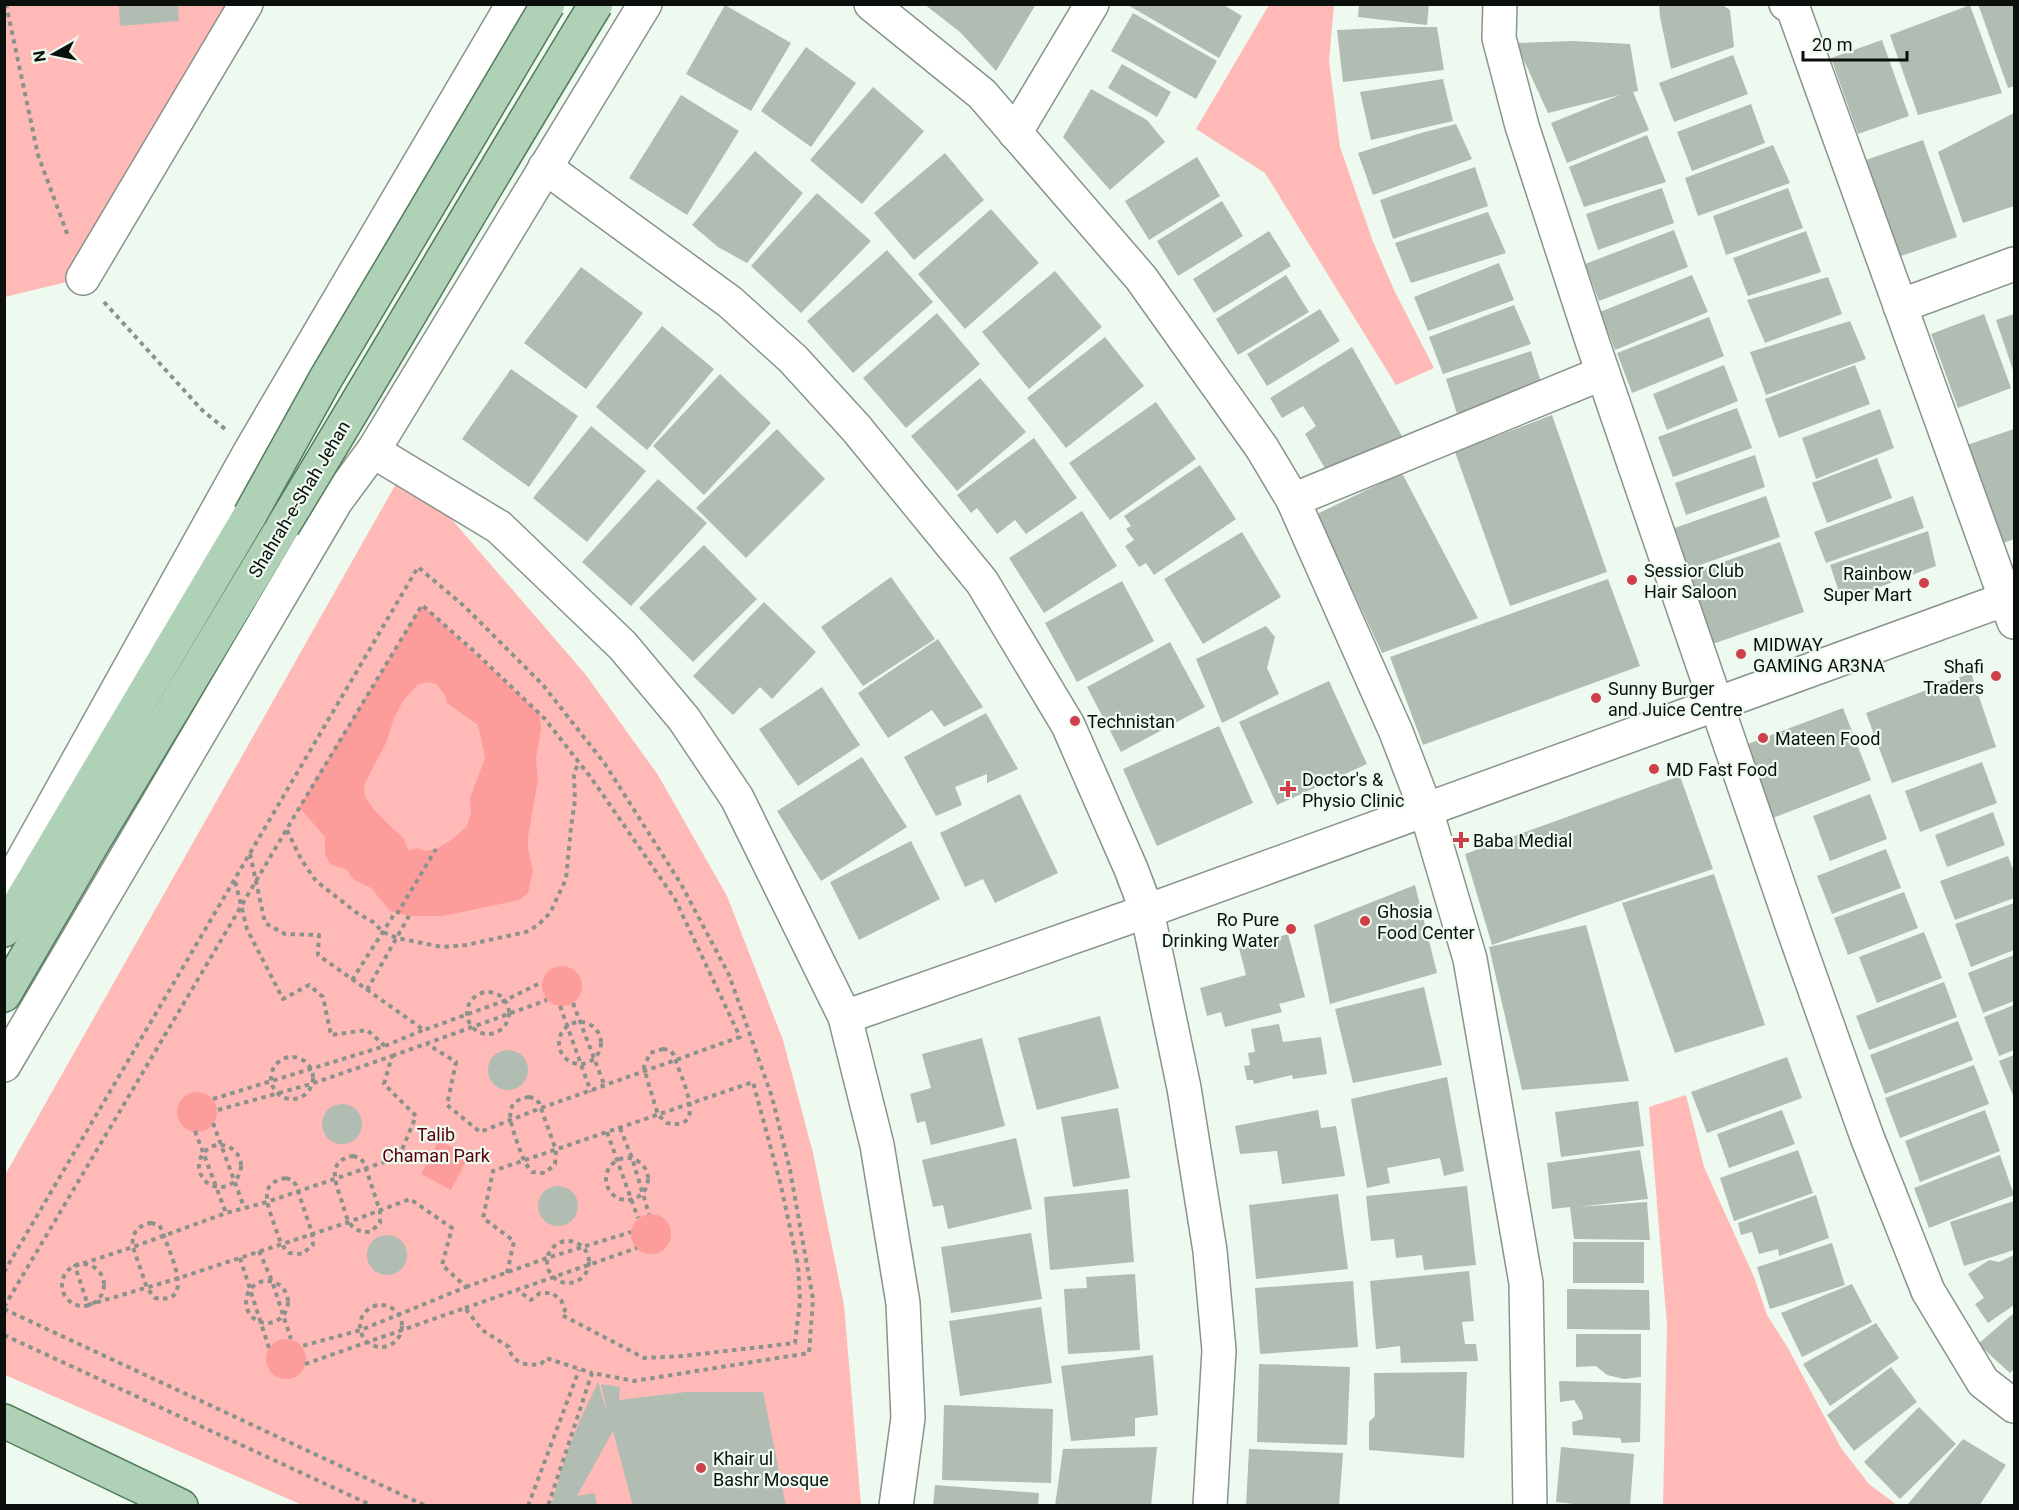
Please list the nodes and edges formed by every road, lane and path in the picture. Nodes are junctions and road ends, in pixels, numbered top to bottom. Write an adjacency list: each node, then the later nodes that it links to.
1 (246, 4): 13 (street)
2 (513, 4): 16 (street)
3 (548, 4): 33 (main road, Shahrah-e-Shah Jehan, bridge)
4 (596, 4): 39 (main road, Shahrah-e-Shah Jehan, bridge)
5 (645, 4): 11 (street)
6 (871, 4): 10 (street)
7 (1092, 4): 10 (street)
8 (1500, 4): 15 (street)
9 (1794, 6): 14 (street)
10 (1015, 132): 18 (street)
11 (545, 167): 17 (street); 31 (street)
12 (2014, 264): 14 (street)
13 (83, 278)
14 (1900, 306): 20 (street)
15 (1603, 373): 18 (street); 21 (street)
16 (251, 450): 19 (street); 29 (street)
17 (373, 451): 19 (street); 46 (street)
18 (1293, 500): 23 (street)
19 (336, 501): 57 (street)
20 (2012, 606): 21 (street)
21 (1716, 703): 23 (street); 132 (street)
22 (579, 762): 24 (path); 35 (path); 55 (path)
23 (1426, 810): 31 (street); 141 (street)
24 (287, 830): 28 (path); 34 (path)
25 (436, 849): 34 (path)
26 (250, 854): 27 (path); 28 (path); 131 (path)
27 (234, 880): 30 (path); 107 (path)
28 (256, 882): 30 (path); 36 (path)
29 (4, 894)
30 (242, 905): 52 (path); 117 (path)
31 (1147, 911): 46 (street); 140 (street)
32 (409, 916): 35 (path)
33 (4, 930)
34 (383, 932): 35 (path); 36 (path)
35 (397, 938): 38 (path)
36 (352, 980): 38 (path)
37 (542, 982): 40 (path)
38 (367, 990): 50 (path)
39 (4, 995)
40 (504, 1000): 44 (path); 45 (path); 45 (path)
41 (548, 1000): 44 (path)
42 (573, 1003): 47 (path)
43 (560, 1006): 48 (path)
44 (508, 1013): 49 (path); 49 (path)
45 (467, 1014): 49 (path); 50 (path)
46 (845, 1017): 139 (street)
47 (580, 1023): 48 (path); 54 (path); 54 (path)
48 (568, 1026): 56 (path); 56 (path)
49 (473, 1028): 51 (path)
50 (424, 1030): 52 (path)
51 (427, 1044): 53 (path); 70 (path)
52 (385, 1046): 58 (path)
53 (392, 1056): 61 (path); 81 (path)
54 (594, 1059): 56 (path); 62 (path)
55 (675, 1061): 59 (path); 59 (path); 66 (path)
56 (581, 1063): 63 (path)
57 (4, 1065)
58 (311, 1069): 60 (path); 60 (path); 61 (path)
59 (645, 1072): 62 (path); 69 (path)
60 (271, 1082): 64 (path); 65 (path)
61 (311, 1084): 64 (path); 64 (path)
62 (604, 1087): 63 (path)
63 (591, 1092): 67 (path)
64 (278, 1094): 68 (path)
65 (213, 1099)
66 (690, 1104): 69 (path); 69 (path); 115 (path)
67 (541, 1108): 70 (path); 70 (path); 76 (path)
68 (218, 1110)
69 (658, 1114): 72 (path)
70 (510, 1120): 80 (path)
71 (213, 1123): 75 (path)
72 (620, 1128): 74 (path); 78 (path)
73 (195, 1131): 77 (path)
74 (607, 1132): 76 (path); 79 (path)
75 (221, 1146): 77 (path); 83 (path); 83 (path)
76 (555, 1150): 80 (path); 80 (path)
77 (203, 1153): 84 (path); 84 (path)
78 (632, 1158): 79 (path); 86 (path); 86 (path)
79 (618, 1160): 87 (path); 87 (path)
80 (524, 1161): 108 (path)
81 (366, 1168): 82 (path); 82 (path); 90 (path)
82 (335, 1180): 85 (path); 94 (path)
83 (234, 1181): 84 (path); 89 (path)
84 (216, 1186): 91 (path)
85 (298, 1190): 88 (path); 88 (path); 95 (path)
86 (643, 1191): 87 (path); 92 (path)
87 (632, 1198): 93 (path)
88 (267, 1202): 89 (path); 98 (path)
89 (244, 1207): 91 (path)
90 (380, 1211): 94 (path); 94 (path); 112 (path)
91 (226, 1213): 97 (path)
92 (649, 1214)
93 (638, 1218)
94 (349, 1222): 95 (path)
95 (312, 1233): 98 (path); 98 (path)
96 (631, 1233): 101 (path)
97 (164, 1235): 99 (path); 99 (path); 109 (path)
98 (281, 1244): 102 (path)
99 (133, 1247): 106 (path); 113 (path)
100 (636, 1248): 105 (path)
101 (583, 1249): 104 (path); 104 (path); 105 (path)
102 (259, 1251): 103 (path); 111 (path)
103 (240, 1257): 109 (path); 114 (path)
104 (547, 1258): 108 (path); 110 (path)
105 (589, 1264): 110 (path); 110 (path)
106 (75, 1266): 116 (path); 116 (path); 116 (path)
107 (4, 1272)
108 (507, 1273): 112 (path)
109 (179, 1278): 113 (path); 113 (path)
110 (554, 1278): 115 (path)
111 (272, 1281): 114 (path); 120 (path); 120 (path)
112 (466, 1287): 119 (path)
113 (147, 1288): 116 (path)
114 (250, 1289): 121 (path); 121 (path)
115 (517, 1290): 118 (path)
116 (88, 1305)
117 (4, 1308): 136 (path)
118 (465, 1308): 123 (path); 130 (path)
119 (398, 1314): 122 (path); 122 (path); 123 (path)
120 (283, 1315): 121 (path); 125 (path)
121 (261, 1322): 128 (path)
122 (361, 1330): 126 (path); 127 (path)
123 (401, 1331): 126 (path); 126 (path)
124 (4, 1335): 135 (path)
125 (291, 1339)
126 (367, 1341): 129 (path)
127 (302, 1346)
128 (269, 1348)
129 (305, 1364)
130 (579, 1370): 131 (path); 137 (path)
131 (592, 1373): 138 (path)
132 (2014, 1406)
133 (4, 1421): 134 (main road)
134 (181, 1506)
135 (373, 1506)
136 (426, 1506)
137 (528, 1506)
138 (548, 1506)
139 (896, 1506)
140 (1210, 1506)
141 (1530, 1506)

